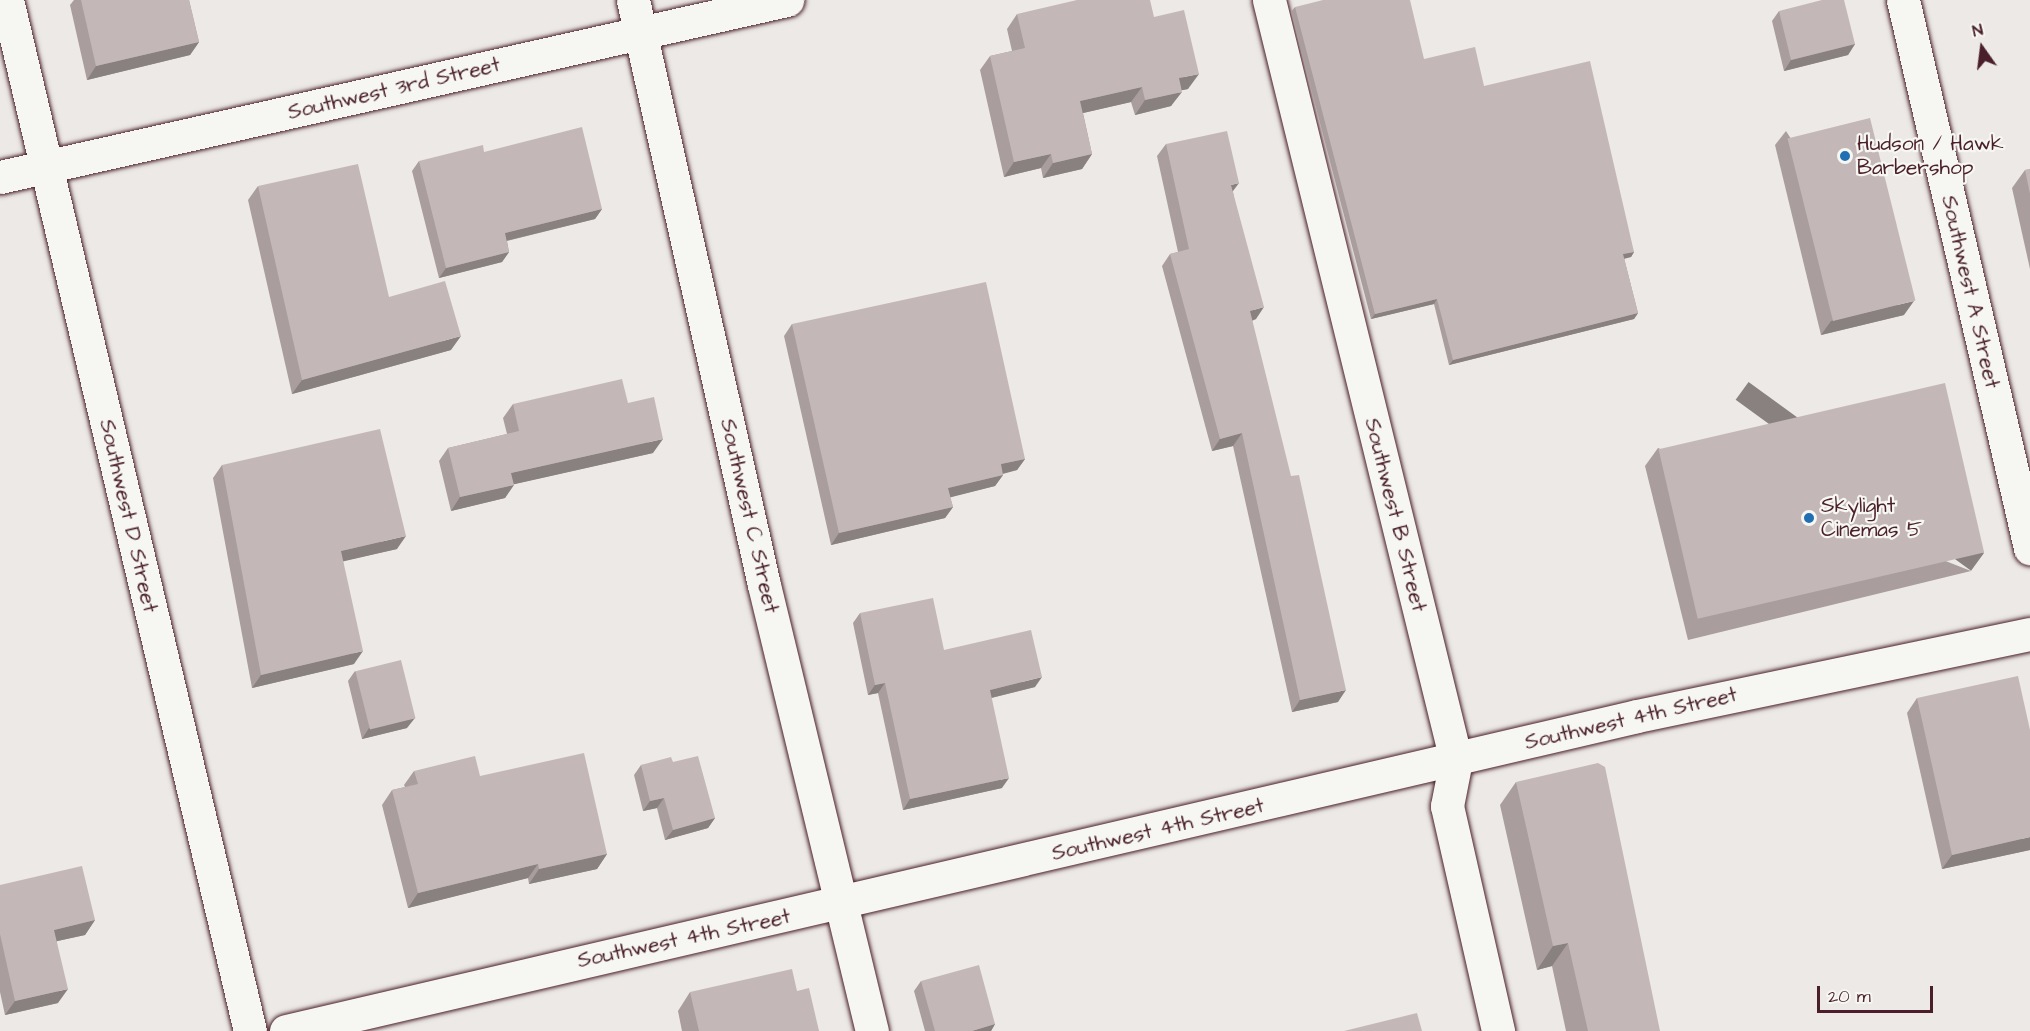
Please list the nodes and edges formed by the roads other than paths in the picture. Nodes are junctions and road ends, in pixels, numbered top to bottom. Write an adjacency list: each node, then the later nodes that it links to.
1 (7, 0): 7 (street, Southwest D Street)
2 (633, 0): 6 (street, Southwest C Street)
3 (787, 0): 6 (street, Southwest 3rd Street)
4 (1269, 0): 11 (street, Southwest B Street)
5 (1903, 0): 9 (street, Southwest A Street)
6 (641, 33): 7 (street, Southwest 3rd Street); 12 (street, Southwest C Street)
7 (45, 167): 8 (street, Southwest 3rd Street); 13 (street, Southwest D Street)
8 (0, 177)
9 (2030, 548)
10 (2030, 634): 11 (street, Southwest 4th Street)
11 (1456, 760): 12 (street, Southwest 4th Street); 16 (street, Southwest B Street)
12 (842, 904): 14 (street, Southwest 4th Street); 15 (street, Southwest C Street)
13 (250, 1031)
14 (286, 1031)
15 (872, 1031)
16 (1498, 1031)

